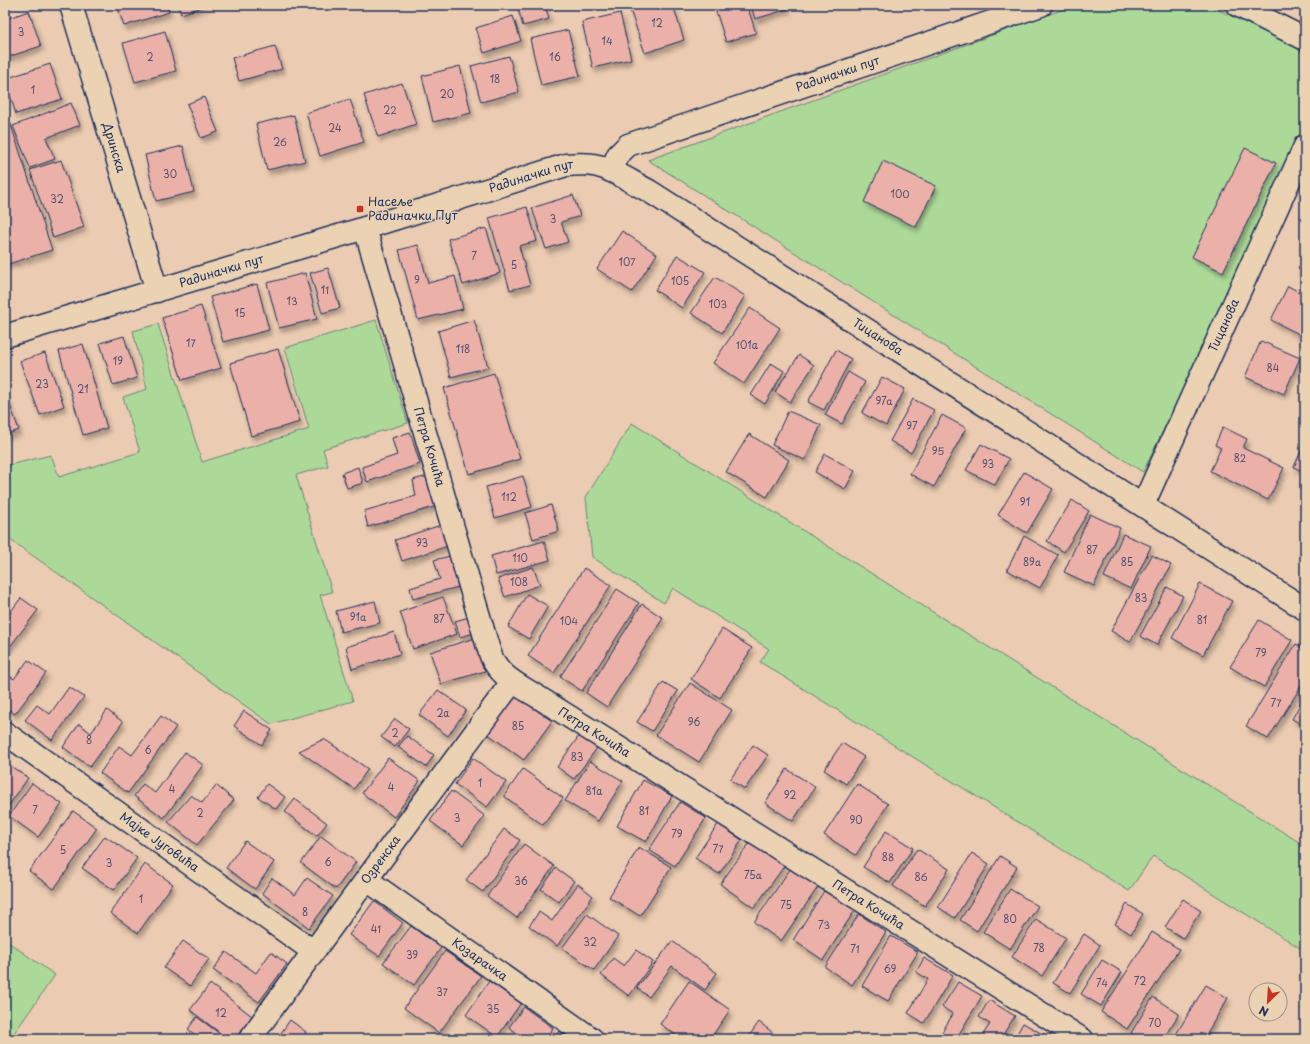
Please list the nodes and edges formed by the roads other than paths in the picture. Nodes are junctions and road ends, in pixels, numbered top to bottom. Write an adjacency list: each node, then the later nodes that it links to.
1 (71, 5): 8 (street, Дринска)
2 (1041, 5): 6 (street, Радиначки пут)
3 (1237, 5): 4 (street)
4 (1305, 39)
5 (1305, 146): 10 (street, Тицанова)
6 (611, 171): 7 (street, Радиначки пут); 10 (street, Тицанова)
7 (365, 228): 8 (street, Радиначки пут); 12 (street, Петра Кочића)
8 (157, 291): 9 (street, Радиначки пут)
9 (5, 336)
10 (1143, 505): 11 (street, Тицанова)
11 (1305, 609)
12 (512, 682): 14 (street, Озренска); 18 (street, Петра Кочића)
13 (5, 733): 15 (street, Мајке Југовића)
14 (367, 880): 15 (street, Озренска); 17 (street, Козарачка)
15 (314, 951): 16 (street, Озренска)
16 (250, 1039)
17 (592, 1039)
18 (1082, 1039)

